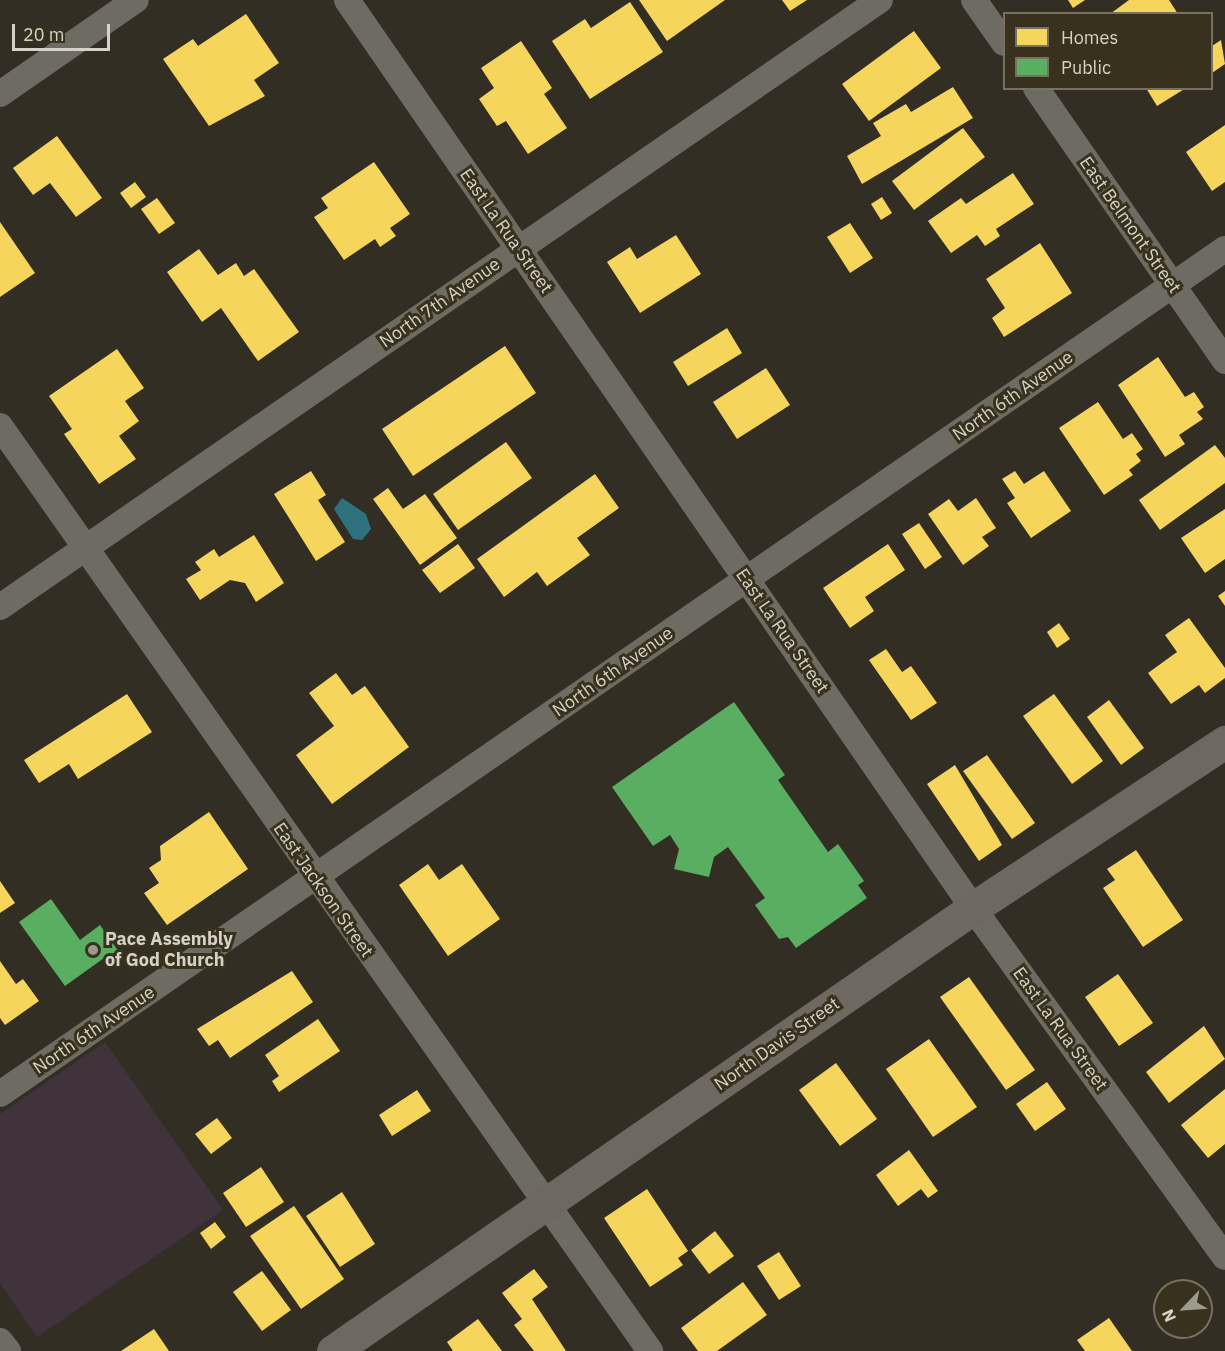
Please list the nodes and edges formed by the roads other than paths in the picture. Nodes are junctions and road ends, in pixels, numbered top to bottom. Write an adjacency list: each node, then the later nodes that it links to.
1 (136, 0): 7 (street)
2 (347, 0): 8 (street, East La Rua Street)
3 (880, 0): 8 (street, North 7th Avenue)
4 (974, 0): 5 (street)
5 (1003, 41)
6 (1037, 90): 10 (street, East Belmont Street)
7 (0, 94)
8 (519, 249): 13 (street, North 7th Avenue); 14 (street, East La Rua Street)
9 (1225, 249): 10 (street, North 6th Avenue)
10 (1172, 285): 11 (street, East Belmont Street); 14 (street, North 6th Avenue)
11 (1225, 361)
12 (0, 426): 13 (street, East Jackson Street)
13 (86, 547): 15 (street, North 7th Avenue); 17 (street, East Jackson Street)
14 (746, 580): 17 (street, North 6th Avenue); 18 (street, East La Rua Street)
15 (0, 607)
16 (1225, 742): 18 (main road, North Davis Street)
17 (315, 878): 19 (street, North 6th Avenue); 20 (street, East Jackson Street)
18 (973, 908): 20 (main road, North Davis Street); 21 (street, East La Rua Street)
19 (0, 1094)
20 (543, 1205): 24 (main road, North Davis Street); 25 (street, East Jackson Street)
21 (1225, 1257)
22 (0, 1341): 23 (street)
23 (8, 1351)
24 (333, 1351)
25 (650, 1351)

